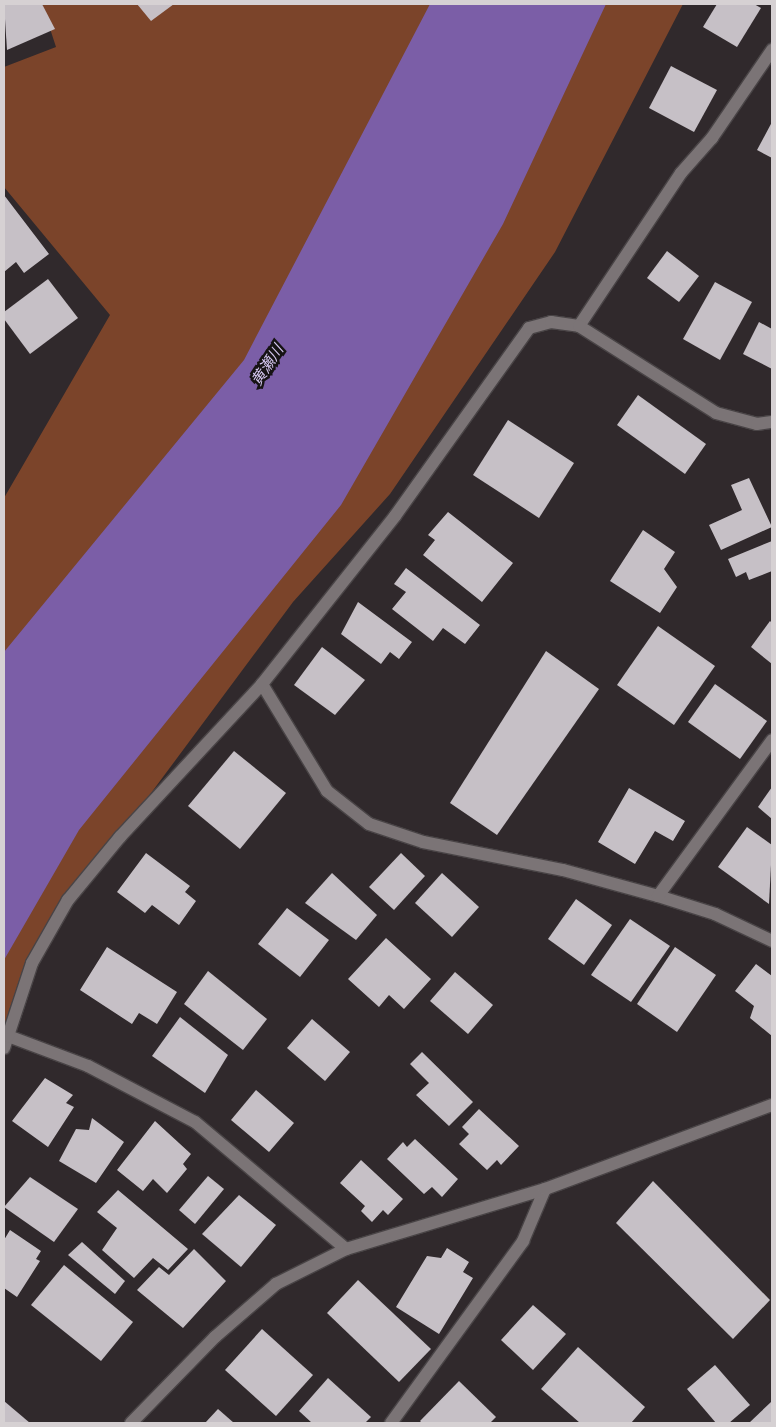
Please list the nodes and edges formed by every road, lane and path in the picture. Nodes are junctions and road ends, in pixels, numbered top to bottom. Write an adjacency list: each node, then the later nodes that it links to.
1 (772, 50): 2 (street)
2 (579, 326): 3 (street); 4 (street)
3 (772, 422)
4 (262, 684): 6 (street); 8 (street)
5 (772, 740): 6 (street)
6 (658, 896): 7 (street)
7 (772, 941)
8 (6, 1042): 11 (street)
9 (772, 1105): 10 (street)
10 (544, 1189): 11 (street); 13 (street)
11 (346, 1249): 12 (street)
12 (131, 1423)
13 (392, 1423)

